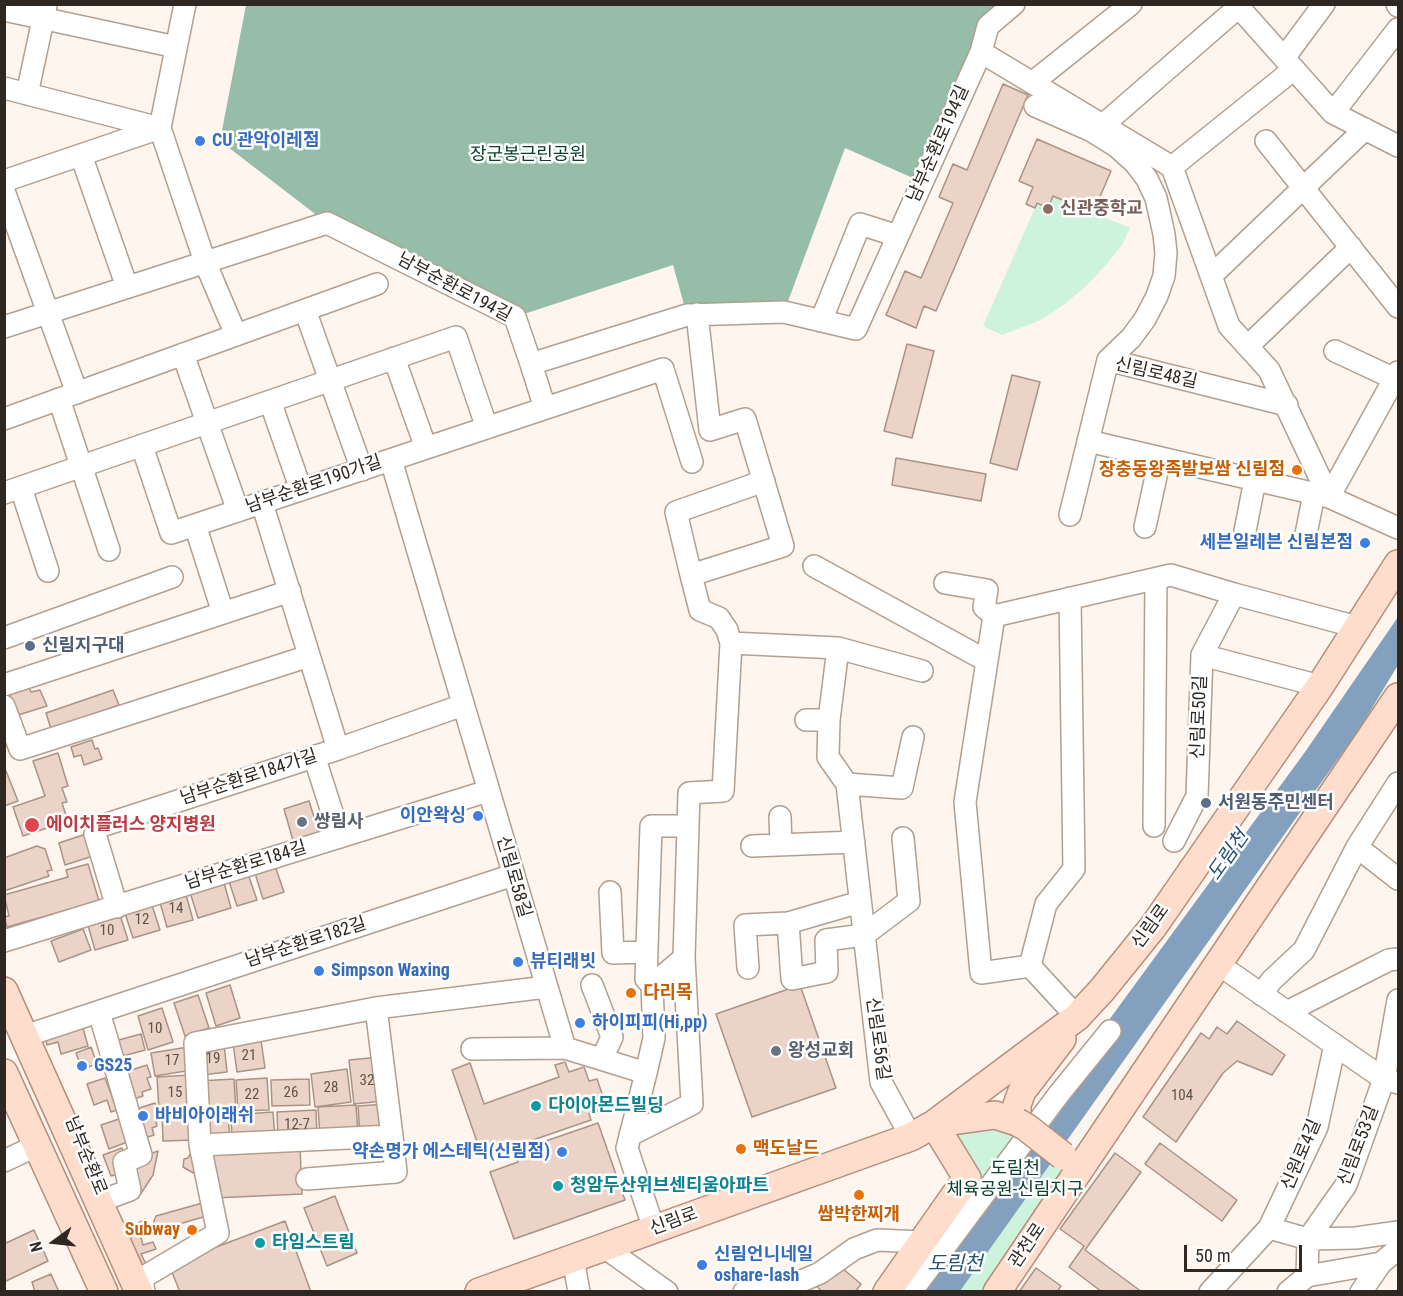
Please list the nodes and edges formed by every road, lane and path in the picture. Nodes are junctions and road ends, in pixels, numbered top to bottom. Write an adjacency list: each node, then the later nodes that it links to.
1 (185, 4): 9 (street)
2 (1014, 4): 10 (street)
3 (1131, 4): 12 (street)
4 (1323, 4): 11 (street)
5 (1239, 6): 11 (street); 17 (street)
6 (4, 10): 7 (street)
7 (45, 12): 9 (street); 14 (street)
8 (1398, 29): 16 (street)
9 (176, 47): 18 (street)
10 (981, 52): 12 (street); 27 (street, 남부순환로194길)
11 (1289, 64): 16 (street); 23 (street)
12 (1032, 83): 17 (street)
13 (4, 88): 14 (street)
14 (27, 94): 18 (street)
15 (1035, 106): 44 (street)
16 (1333, 113): 19 (street)
17 (1103, 125): 23 (street)
18 (160, 128): 22 (street); 29 (street)
19 (1365, 129): 21 (street); 25 (street)
20 (1266, 141): 25 (street)
21 (1398, 146)
22 (81, 155): 24 (street); 32 (street)
23 (1172, 167): 30 (street)
24 (4, 181)
25 (1304, 188): 28 (street); 30 (street)
26 (4, 191): 35 (street)
27 (898, 236): 37 (street, 남부순환로194길); 37 (street)
28 (1351, 247): 33 (street); 40 (street)
29 (205, 262): 32 (street, 남부순환로194길); 39 (street); 45 (street, 남부순환로194길)
30 (1211, 276): 40 (street)
31 (377, 284): 34 (street)
32 (127, 288): 35 (street, 남부순환로194길)
33 (1398, 307)
34 (305, 310): 39 (street); 47 (street)
35 (48, 313): 38 (street, 남부순환로194길); 48 (street)
36 (697, 314): 37 (street, 남부순환로194길); 45 (street, 남부순환로194길); 64 (street)
37 (821, 321)
38 (4, 327)
39 (236, 335): 42 (street)
40 (1248, 346): 50 (street)
41 (1335, 351): 46 (street)
42 (183, 354): 48 (street); 53 (street)
43 (394, 358): 47 (street); 54 (street); 57 (street)
44 (1108, 360): 50 (street, 신림로48길); 55 (street, 신림로48길)
45 (531, 364): 51 (street)
46 (1397, 375): 67 (street)
47 (331, 380): 49 (street); 62 (street)
48 (68, 396): 52 (street); 61 (street)
49 (270, 401): 53 (street); 66 (street)
50 (1287, 405): 67 (street)
51 (546, 408): 54 (street, 남부순환로190가길); 60 (street, 남부순환로190가길)
52 (4, 419)
53 (207, 423): 56 (street); 69 (street)
54 (487, 428): 57 (street, 남부순환로190가길)
55 (1088, 441): 58 (street); 70 (street, 신림로48길)
56 (142, 446): 61 (street); 71 (street, 남부순환로190가길)
57 (426, 448): 59 (street, 남부순환로190가길)
58 (1160, 458): 63 (street); 72 (street)
59 (391, 460): 62 (street, 남부순환로190가길); 100 (street, 신림로58길)
60 (692, 462)
61 (82, 467): 65 (street); 76 (street)
62 (362, 470): 66 (street, 남부순환로190가길)
63 (1255, 480): 67 (street); 74 (street)
64 (764, 481): 80 (street); 80 (street)
65 (13, 490): 79 (street)
66 (301, 490): 68 (street, 남부순환로190가길)
67 (1322, 495): 73 (street); 75 (street)
68 (262, 503): 69 (street, 남부순환로190가길); 84 (street, 남부순환로184가길)
69 (238, 511): 71 (street, 남부순환로190가길)
70 (1070, 515)
71 (195, 525): 87 (street)
72 (1145, 527)
73 (1398, 528)
74 (1245, 531)
75 (1306, 534)
76 (109, 550)
77 (1398, 564): 89 (main road, 신림로)
78 (814, 566): 95 (street)
79 (48, 571)
80 (692, 574): 91 (street)
81 (172, 577): 90 (street)
82 (1156, 579): 85 (street); 86 (street); 112 (street)
83 (945, 583): 88 (street)
84 (290, 591): 87 (street); 94 (street, 남부순환로184가길)
85 (1234, 594): 89 (street); 93 (street, 신림로50길)
86 (1070, 598): 88 (street); 132 (street)
87 (224, 613): 97 (street)
88 (994, 616): 95 (street)
89 (1357, 627): 98 (main road, 신림로)
90 (4, 638)
91 (731, 643): 92 (street); 111 (street)
92 (838, 648): 96 (street); 103 (street, 신림로56길)
93 (1202, 655): 98 (street); 115 (street, 신림로50길)
94 (309, 656): 101 (street); 105 (street, 남부순환로184가길)
95 (987, 661): 132 (street)
96 (922, 671)
97 (4, 685)
98 (1320, 686): 143 (main road, 신림로)
99 (1398, 697): 131 (main road)
100 (463, 705): 105 (street); 109 (street, 신림로58길)
101 (4, 706)
102 (806, 720): 103 (street)
103 (829, 720): 108 (street, 신림로56길)
104 (913, 737): 108 (street)
105 (338, 748): 106 (street, 남부순환로184가길)
106 (314, 756): 113 (street); 124 (street, 남부순환로184가길)
107 (1398, 783): 119 (street)
108 (847, 784): 116 (street, 신림로56길)
109 (488, 791): 113 (street, 남부순환로184길); 120 (street, 신림로58길)
110 (780, 817): 117 (street)
111 (688, 826): 128 (street); 129 (street)
112 (1154, 826)
113 (340, 837): 124 (street, 남부순환로184길)
114 (903, 838): 126 (street)
115 (1174, 841)
116 (854, 842): 117 (street); 123 (street, 신림로56길)
117 (781, 845): 118 (street)
118 (752, 846)
119 (1358, 847): 121 (street); 138 (street)
120 (513, 875): 136 (street, 신림로58길); 141 (street, 남부순환로182길)
121 (1398, 879)
122 (610, 892): 128 (street)
123 (861, 902): 125 (street); 126 (street, 신림로56길)
124 (117, 907): 127 (street, 남부순환로184길)
125 (788, 923): 126 (street); 133 (street)
126 (864, 935): 154 (street, 신림로56길)
127 (4, 941)
128 (647, 952): 135 (street)
129 (684, 958): 135 (street); 155 (street)
130 (1398, 960): 142 (street)
131 (1218, 964): 138 (street); 160 (main road)
132 (1030, 966): 143 (street)
133 (748, 968)
134 (592, 985): 149 (street)
135 (652, 985): 151 (street)
136 (546, 987): 140 (street); 147 (street, 신림로58길)
137 (4, 991): 144 (main road, 남부순환로)
138 (1262, 995): 142 (street)
139 (1398, 1000): 152 (street, 신림로53길)
140 (376, 1008): 156 (street); 158 (street)
141 (99, 1012): 144 (street, 남부순환로182길); 162 (street)
142 (1287, 1012): 146 (street)
143 (1077, 1017): 153 (main road); 154 (main road, 신림로)
144 (28, 1030): 162 (street, 남부순환로); 174 (main road, 남부순환로)
145 (1110, 1031): 180 (street)
146 (1335, 1045): 152 (street); 163 (street, 신원로4길)
147 (565, 1048): 148 (street); 149 (street)
148 (472, 1049)
149 (602, 1059): 151 (street)
150 (4, 1073): 157 (main road, 남부순환로)
151 (646, 1073): 155 (street)
152 (1391, 1081): 166 (street, 신림로53길)
153 (1017, 1122): 154 (main road, 신림로); 160 (main road, bridge)
154 (922, 1130): 164 (main road, 신림로); 167 (main road)
155 (630, 1135): 164 (street)
156 (392, 1136): 158 (street); 161 (street)
157 (38, 1145): 159 (street); 173 (main road, 남부순환로)
158 (200, 1145): 174 (street)
159 (4, 1161)
160 (1079, 1170): 181 (main road, 관천로)
161 (307, 1179)
162 (103, 1200): 174 (street, 남부순환로)
163 (1269, 1228): 166 (street); 182 (street, 신원로4길)
164 (654, 1229): 168 (main road, 신림로)
165 (1398, 1232): 166 (street)
166 (1308, 1239): 172 (street)
167 (922, 1242): 178 (street); 179 (main road)
168 (604, 1247): 170 (main road, 신림로); 177 (street)
169 (1398, 1248): 171 (street)
170 (573, 1258): 175 (main road, 신림로); 176 (street)
171 (1381, 1263): 172 (street); 184 (street)
172 (1307, 1276): 183 (street)
173 (104, 1292)
174 (142, 1292)
175 (479, 1292)
176 (579, 1292)
177 (667, 1292)
178 (744, 1292)
179 (887, 1292)
180 (911, 1292)
181 (997, 1292)
182 (1210, 1292)
183 (1288, 1292)
184 (1361, 1292)

